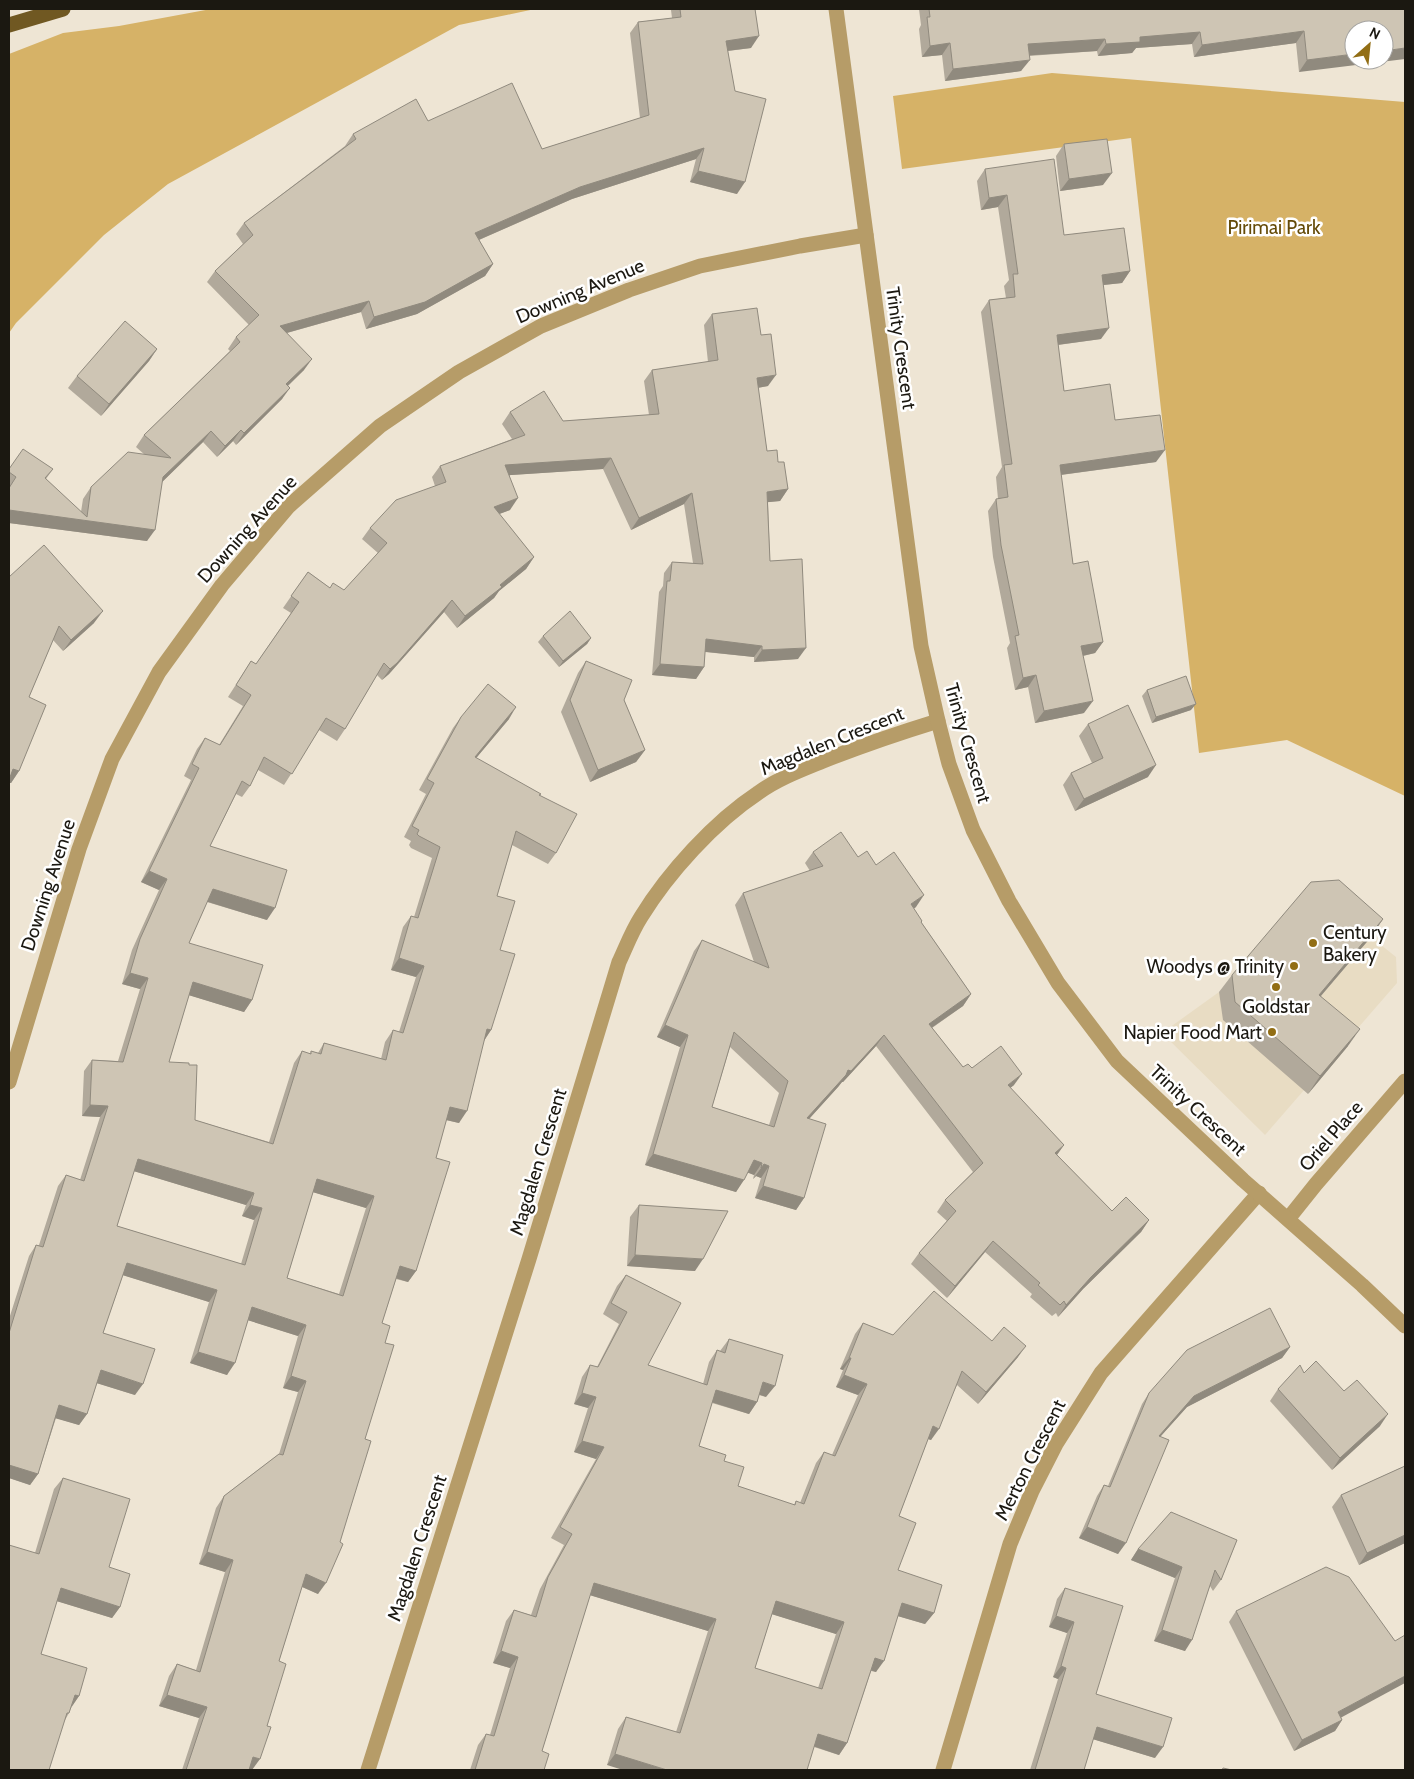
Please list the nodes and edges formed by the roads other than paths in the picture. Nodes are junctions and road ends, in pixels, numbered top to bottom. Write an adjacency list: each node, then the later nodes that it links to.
1 (63, 9): 3 (highway)
2 (836, 9): 4 (street, Trinity Crescent)
3 (9, 25)
4 (866, 235): 5 (street, Trinity Crescent); 7 (street, Downing Avenue)
5 (938, 721): 8 (street, Trinity Crescent); 11 (street, Magdalen Crescent)
6 (1405, 1081): 9 (street, Oriel Place)
7 (9, 1082)
8 (1260, 1193): 9 (street, Trinity Crescent); 12 (street, Merton Crescent)
9 (1288, 1219): 10 (street, Trinity Crescent)
10 (1405, 1326)
11 (368, 1770)
12 (943, 1770)

